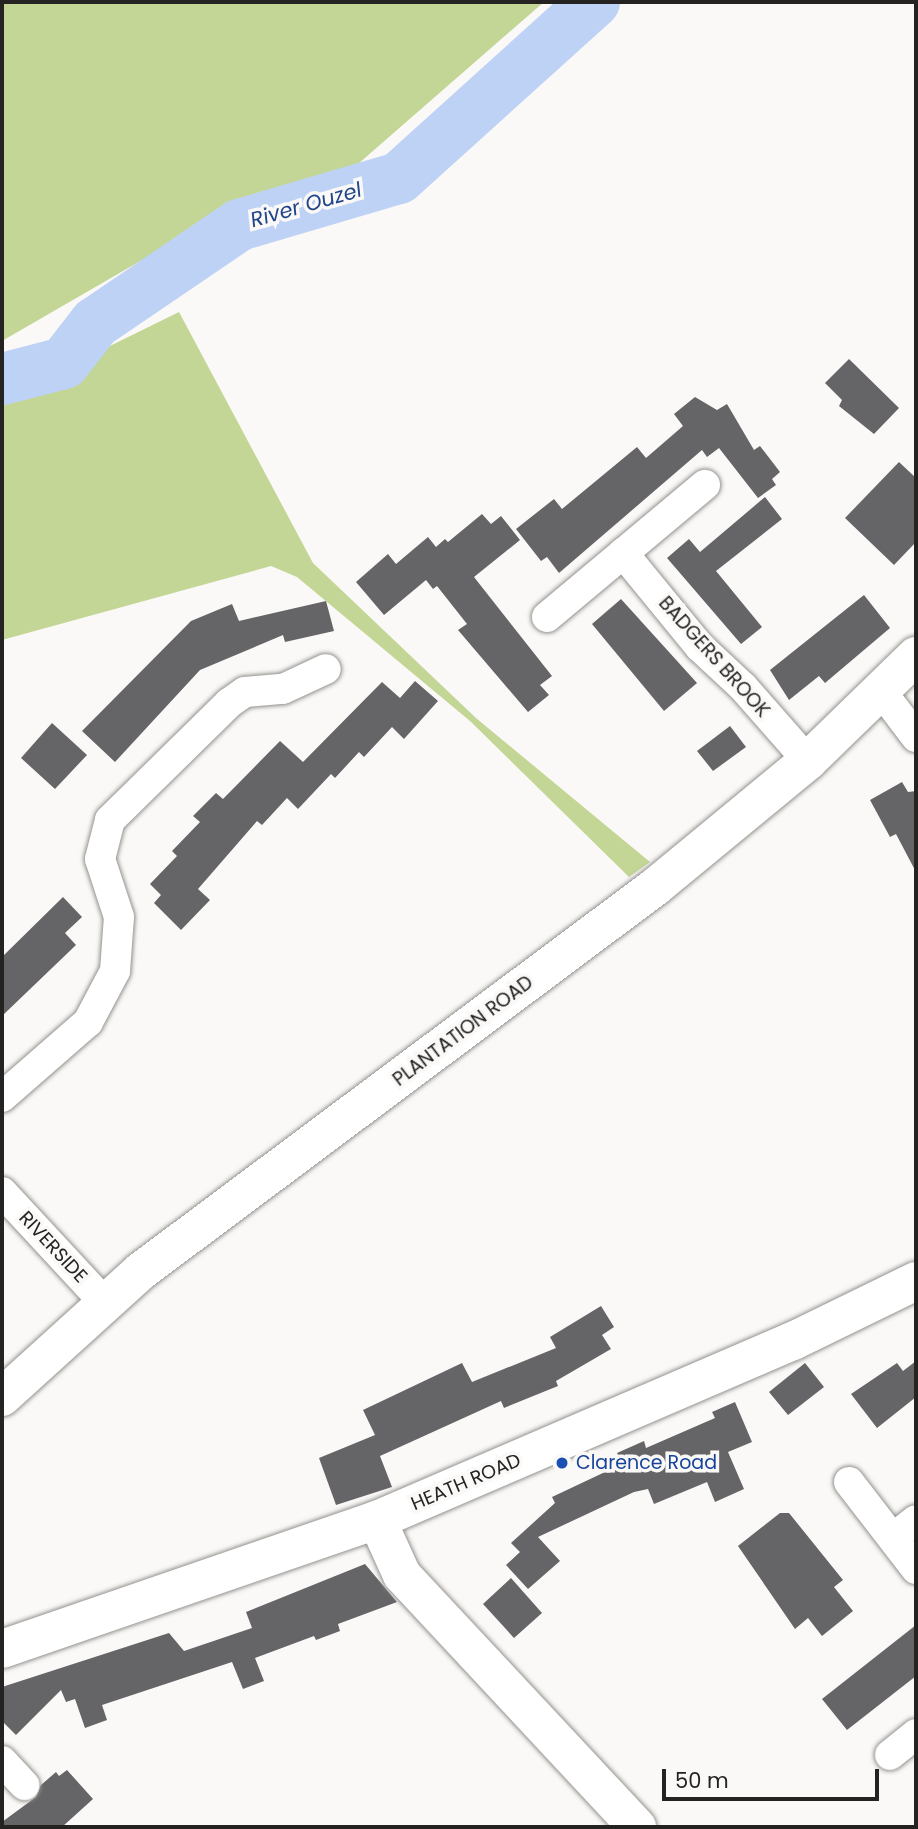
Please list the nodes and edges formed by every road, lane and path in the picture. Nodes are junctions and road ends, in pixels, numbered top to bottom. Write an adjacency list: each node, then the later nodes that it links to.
1 (705, 485): 2 (street)
2 (622, 553): 3 (street); 8 (street, BADGERS BROOK)
3 (547, 617)
4 (916, 656): 6 (street, PLANTATION ROAD)
5 (326, 669): 9 (street)
6 (881, 691): 7 (street); 8 (street, PLANTATION ROAD)
7 (916, 737)
8 (808, 761): 12 (street, PLANTATION ROAD)
9 (2, 1097)
10 (2, 1192): 12 (street, RIVERSIDE)
11 (916, 1281): 15 (street, HEATH ROAD)
12 (104, 1303): 13 (street, PLANTATION ROAD)
13 (2, 1397)
14 (849, 1482): 17 (street)
15 (377, 1520): 19 (street, HEATH ROAD); 24 (street)
16 (916, 1520): 17 (street)
17 (893, 1538): 18 (street)
18 (916, 1569)
19 (2, 1649)
20 (916, 1734): 21 (street)
21 (890, 1755)
22 (2, 1761): 23 (street)
23 (24, 1785)
24 (637, 1827)

